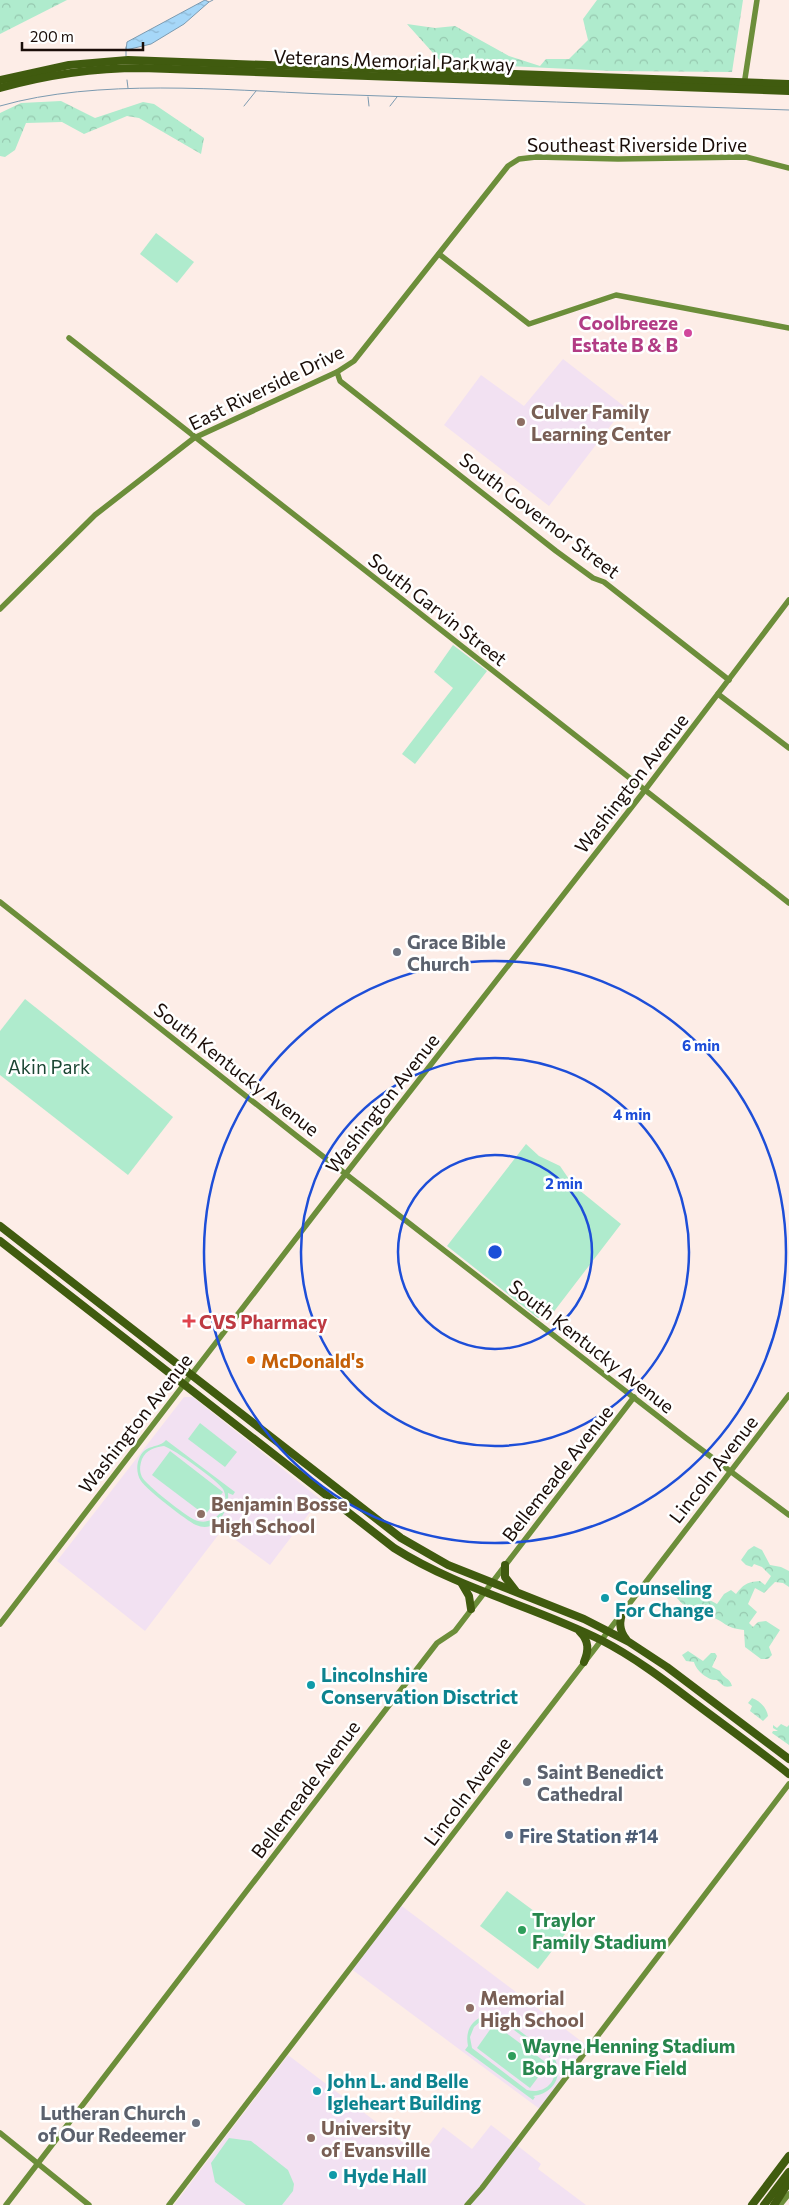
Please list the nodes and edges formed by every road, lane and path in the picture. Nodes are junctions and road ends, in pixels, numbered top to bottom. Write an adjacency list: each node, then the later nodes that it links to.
1 (757, 0): 4 (street)
2 (0, 80): 4 (highway, Veterans Memorial Parkway)
3 (789, 84): 4 (highway, Veterans Memorial Parkway)
4 (744, 86): 5 (highway, Veterans Memorial Parkway); 6 (highway, Veterans Memorial Parkway)
5 (0, 88)
6 (789, 91)
7 (514, 162): 8 (street, Southeast Riverside Drive); 9 (street, East Riverside Drive)
8 (789, 168)
9 (439, 254): 10 (street); 12 (street, East Riverside Drive)
10 (789, 328)
11 (69, 338): 13 (street, South Garvin Street)
12 (337, 372): 13 (street, East Riverside Drive); 16 (street, South Governor Street)
13 (194, 438): 15 (street, East Riverside Drive); 19 (street, South Garvin Street)
14 (789, 600): 16 (street, Washington Avenue)
15 (0, 609)
16 (728, 680): 17 (street, Washington Avenue)
17 (718, 694): 18 (street); 19 (street, Washington Avenue)
18 (789, 748)
19 (645, 790): 21 (street, South Garvin Street); 22 (street, Washington Avenue)
20 (0, 902): 22 (street, South Kentucky Avenue)
21 (789, 902)
22 (346, 1174): 27 (street, Washington Avenue); 30 (street, South Kentucky Avenue)
23 (0, 1226): 25 (highway)
24 (0, 1241): 26 (highway)
25 (91, 1295): 26 (highway); 27 (highway)
26 (83, 1305): 28 (highway)
27 (191, 1374): 28 (street, Washington Avenue); 32 (highway)
28 (184, 1384): 33 (highway); 42 (street, Washington Avenue)
29 (789, 1395): 31 (street, Lincoln Avenue)
30 (634, 1397): 31 (street, South Kentucky Avenue); 35 (street, Bellemeade Avenue)
31 (730, 1472): 34 (street, South Kentucky Avenue); 41 (street, Lincoln Avenue)
32 (329, 1483): 33 (highway); 36 (highway)
33 (322, 1492): 37 (highway)
34 (789, 1516)
35 (505, 1565): 36 (street, Bellemeade Avenue); 39 (highway)
36 (491, 1582): 38 (street, Bellemeade Avenue); 39 (highway)
37 (462, 1584): 38 (highway); 40 (highway)
38 (484, 1592): 40 (street, Bellemeade Avenue); 43 (highway)
39 (518, 1593): 44 (highway)
40 (471, 1609): 53 (street, Bellemeade Avenue)
41 (623, 1611): 44 (street, Lincoln Avenue); 46 (highway)
42 (0, 1624)
43 (576, 1629): 45 (highway); 47 (highway)
44 (608, 1631): 45 (street, Lincoln Avenue); 46 (highway)
45 (601, 1640): 47 (street, Lincoln Avenue); 49 (highway)
46 (629, 1642): 48 (highway)
47 (584, 1662): 60 (street, Lincoln Avenue)
48 (789, 1759)
49 (789, 1774)
50 (789, 1784): 56 (street)
51 (0, 2133): 53 (street)
52 (789, 2156): 63 (highway)
53 (38, 2164): 58 (street, Bellemeade Avenue); 59 (street)
54 (789, 2172): 64 (highway)
55 (789, 2182): 65 (highway)
56 (478, 2193): 61 (street); 62 (street)
57 (789, 2194): 66 (street)
58 (6, 2205)
59 (89, 2205)
60 (169, 2205)
61 (467, 2205)
62 (471, 2205)
63 (752, 2205)
64 (764, 2205)
65 (774, 2205)
66 (780, 2205)

